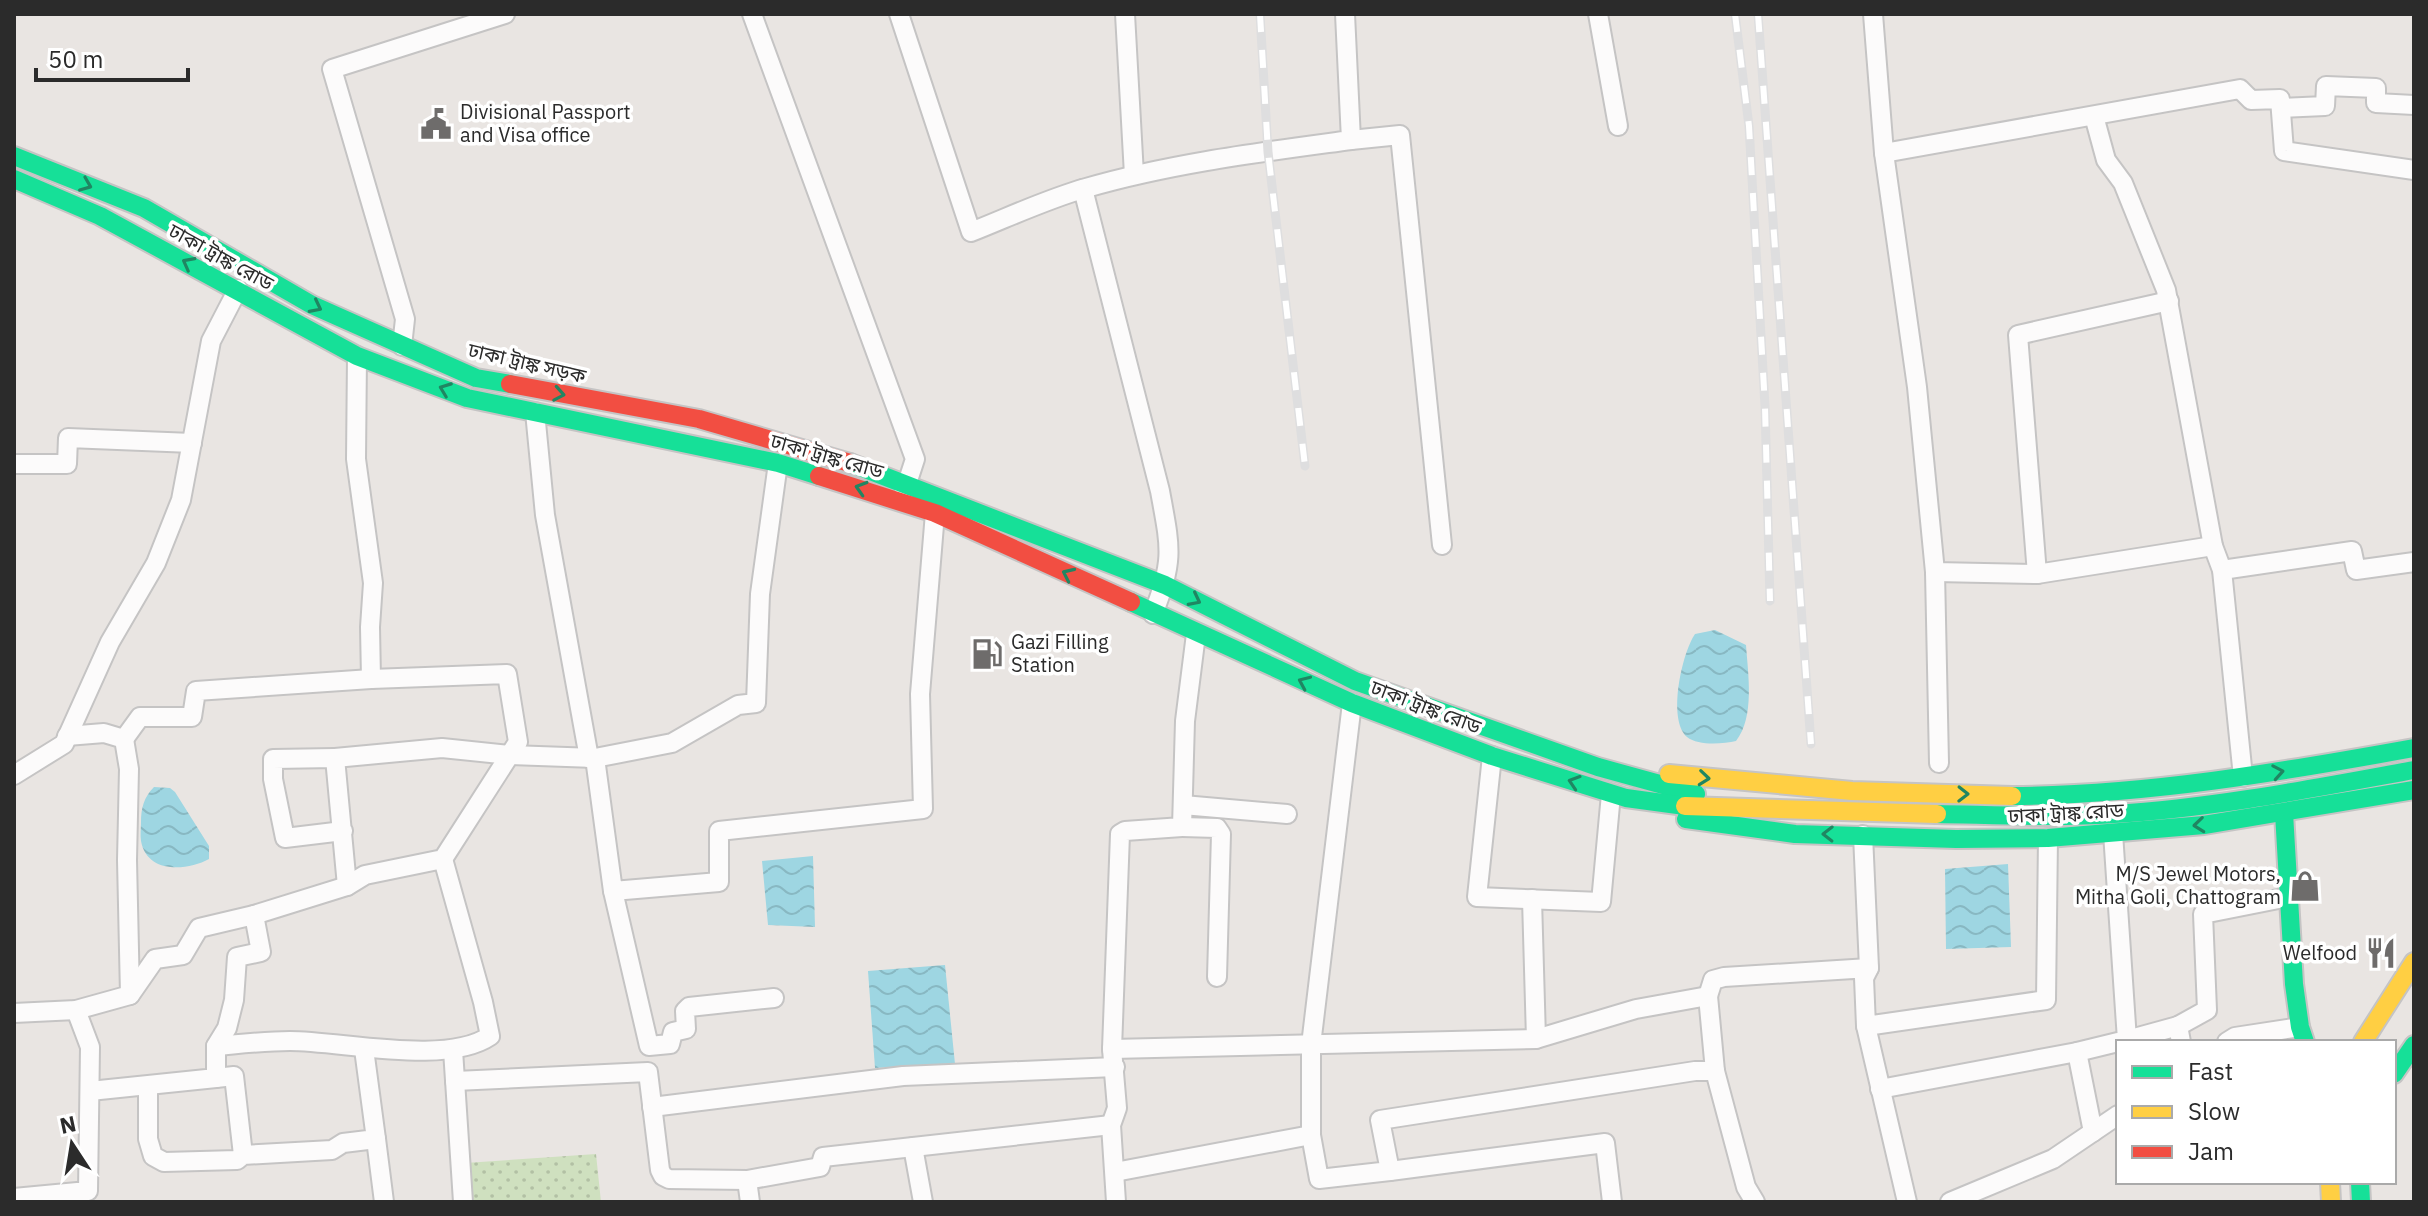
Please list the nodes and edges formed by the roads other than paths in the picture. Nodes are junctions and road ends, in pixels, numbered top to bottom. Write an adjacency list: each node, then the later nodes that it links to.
1 (505, 14): 21 (street)
2 (752, 14): 27 (street)
3 (899, 14): 18 (street)
4 (1125, 14): 16 (street)
5 (1345, 14): 12 (street)
6 (1598, 14): 11 (street)
7 (1873, 14): 13 (street)
8 (2414, 105): 9 (street)
9 (2281, 108): 10 (street); 15 (street)
10 (2094, 116): 13 (street); 20 (street)
11 (1618, 126)
12 (1351, 140): 16 (street); 30 (street)
13 (1884, 153): 34 (street)
14 (14, 156): 21 (main road, ঢাকা ট্রাঙ্ক সড়ক, one-way to 21)
15 (2414, 170)
16 (1134, 175): 18 (street)
17 (14, 179): 19 (main road, ঢাকা ট্রাঙ্ক রোড, one-way to 17)
18 (1083, 189): 36 (street)
19 (238, 289): 22 (main road, ঢাকা ট্রাঙ্ক রোড); 24 (street)
20 (2169, 301): 31 (street); 35 (street)
21 (402, 346): 27 (main road, ঢাকা ট্রাঙ্ক সড়ক, one-way to 27)
22 (357, 356): 23 (main road, ঢাকা ট্রাঙ্ক রোড, one-way to 22); 39 (street)
23 (535, 412): 25 (main road, ঢাকা ট্রাঙ্ক রোড); 47 (street)
24 (192, 443): 26 (street); 41 (street)
25 (778, 463): 27 (main road, ঢাকা ট্রাঙ্ক রোড, one-way to 25); 47 (street)
26 (14, 464)
27 (904, 492): 28 (main road, ঢাকা ট্রাঙ্ক সড়ক); 29 (main road, ঢাকা ট্রাঙ্ক রোড)
28 (967, 509): 36 (main road, ঢাকা ট্রাঙ্ক রোড)
29 (935, 513): 37 (main road, ঢাকা ট্রাঙ্ক রোড, one-way to 29); 66 (street)
30 (1442, 545)
31 (2213, 546): 33 (street); 35 (street)
32 (2414, 562): 33 (street)
33 (2222, 570): 52 (street)
34 (1935, 572): 35 (street); 48 (street)
35 (2037, 574)
36 (1165, 585): 37 (street); 49 (main road, ঢাকা ট্রাঙ্ক রোড, one-way to 49)
37 (1153, 614): 38 (main road, ঢাকা ট্রাঙ্ক রোড)
38 (1196, 634): 40 (main road, ঢাকা ট্রাঙ্ক রোড, one-way to 38); 55 (street)
39 (371, 679): 42 (street); 44 (street)
40 (1352, 703): 45 (main road, ঢাকা ট্রাঙ্ক রোড); 90 (street)
41 (67, 736): 42 (street); 51 (street)
42 (124, 739): 74 (street)
43 (2414, 748): 52 (main road, one-way to 43)
44 (510, 755): 46 (street); 47 (street); 64 (street)
45 (1492, 756): 54 (main road, ঢাকা ট্রাঙ্ক রোড, one-way to 45); 68 (street)
46 (335, 758): 60 (street); 60 (street)
47 (592, 758): 66 (street)
48 (1939, 763)
49 (1598, 767): 52 (main road, one-way to 52); 56 (main road, ঢাকা ট্রাঙ্ক রোড)
50 (2414, 770): 56 (main road, ঢাকা ট্রাঙ্ক রোড)
51 (14, 775)
52 (2243, 777)
53 (2414, 790): 57 (main road, ঢাকা ট্রাঙ্ক রোড)
54 (1618, 796): 56 (main road, ঢাকা ট্রাঙ্ক রোড); 62 (main road, ঢাকা ট্রাঙ্ক রোড, one-way to 54); 68 (street)
55 (1183, 805): 58 (street); 59 (street)
56 (1733, 806)
57 (2284, 813): 61 (main road, ঢাকা ট্রাঙ্ক রোড, one-way to 61); 67 (main road)
58 (1287, 814)
59 (1182, 827): 72 (street); 95 (street)
60 (343, 831): 65 (street)
61 (2113, 833): 63 (main road, ঢাকা ট্রাঙ্ক রোড); 84 (street)
62 (1863, 835): 63 (main road, ঢাকা ট্রাঙ্ক রোড); 71 (street)
63 (2048, 838): 79 (street)
64 (443, 859): 65 (street); 93 (street)
65 (347, 886): 69 (street)
66 (613, 891): 76 (street)
67 (2288, 897): 80 (street); 81 (main road)
68 (1532, 899): 83 (street)
69 (254, 915): 74 (street); 91 (street)
70 (2414, 962): 87 (main road)
71 (1869, 968): 75 (street); 79 (street)
72 (1217, 977)
73 (2414, 977): 88 (main road)
74 (130, 995): 77 (street)
75 (1708, 996): 83 (street); 97 (street)
76 (774, 998)
77 (76, 1010): 78 (street); 102 (street)
78 (14, 1013)
79 (1866, 1026): 101 (street)
80 (2180, 1034): 85 (street)
81 (2302, 1034): 86 (street)
82 (2411, 1038): 96 (main road)
83 (1536, 1039): 90 (street)
84 (2122, 1040)
85 (2136, 1040)
86 (2230, 1040)
87 (2364, 1040)
88 (2371, 1040)
89 (2116, 1043): 94 (street)
90 (1311, 1045): 95 (street); 107 (street)
91 (216, 1046): 92 (street); 98 (street)
92 (364, 1049): 93 (street); 108 (street)
93 (453, 1050): 99 (street)
94 (2077, 1052): 101 (street); 106 (street)
95 (1114, 1058): 103 (street); 105 (street)
96 (2396, 1070)
97 (1715, 1071): 111 (street); 122 (street)
98 (216, 1078): 100 (street); 110 (street)
99 (455, 1081): 103 (street); 117 (street)
100 (148, 1087): 102 (street); 110 (street)
101 (1880, 1089): 123 (street)
102 (90, 1091): 115 (street)
103 (652, 1107): 113 (street)
104 (2116, 1116): 106 (street)
105 (1111, 1125): 109 (street); 112 (street)
106 (2093, 1132): 124 (street)
107 (1311, 1135): 111 (street); 112 (street)
108 (376, 1139): 110 (street); 116 (street)
109 (913, 1147): 113 (street); 119 (street)
110 (243, 1155)
111 (1390, 1171): 121 (street)
112 (1115, 1172): 120 (street)
113 (747, 1180): 118 (street)
114 (14, 1198): 115 (street)
115 (64, 1198)
116 (384, 1202)
117 (463, 1202)
118 (750, 1202)
119 (923, 1202)
120 (1116, 1202)
121 (1612, 1202)
122 (1755, 1202)
123 (1907, 1202)
124 (1950, 1202)

